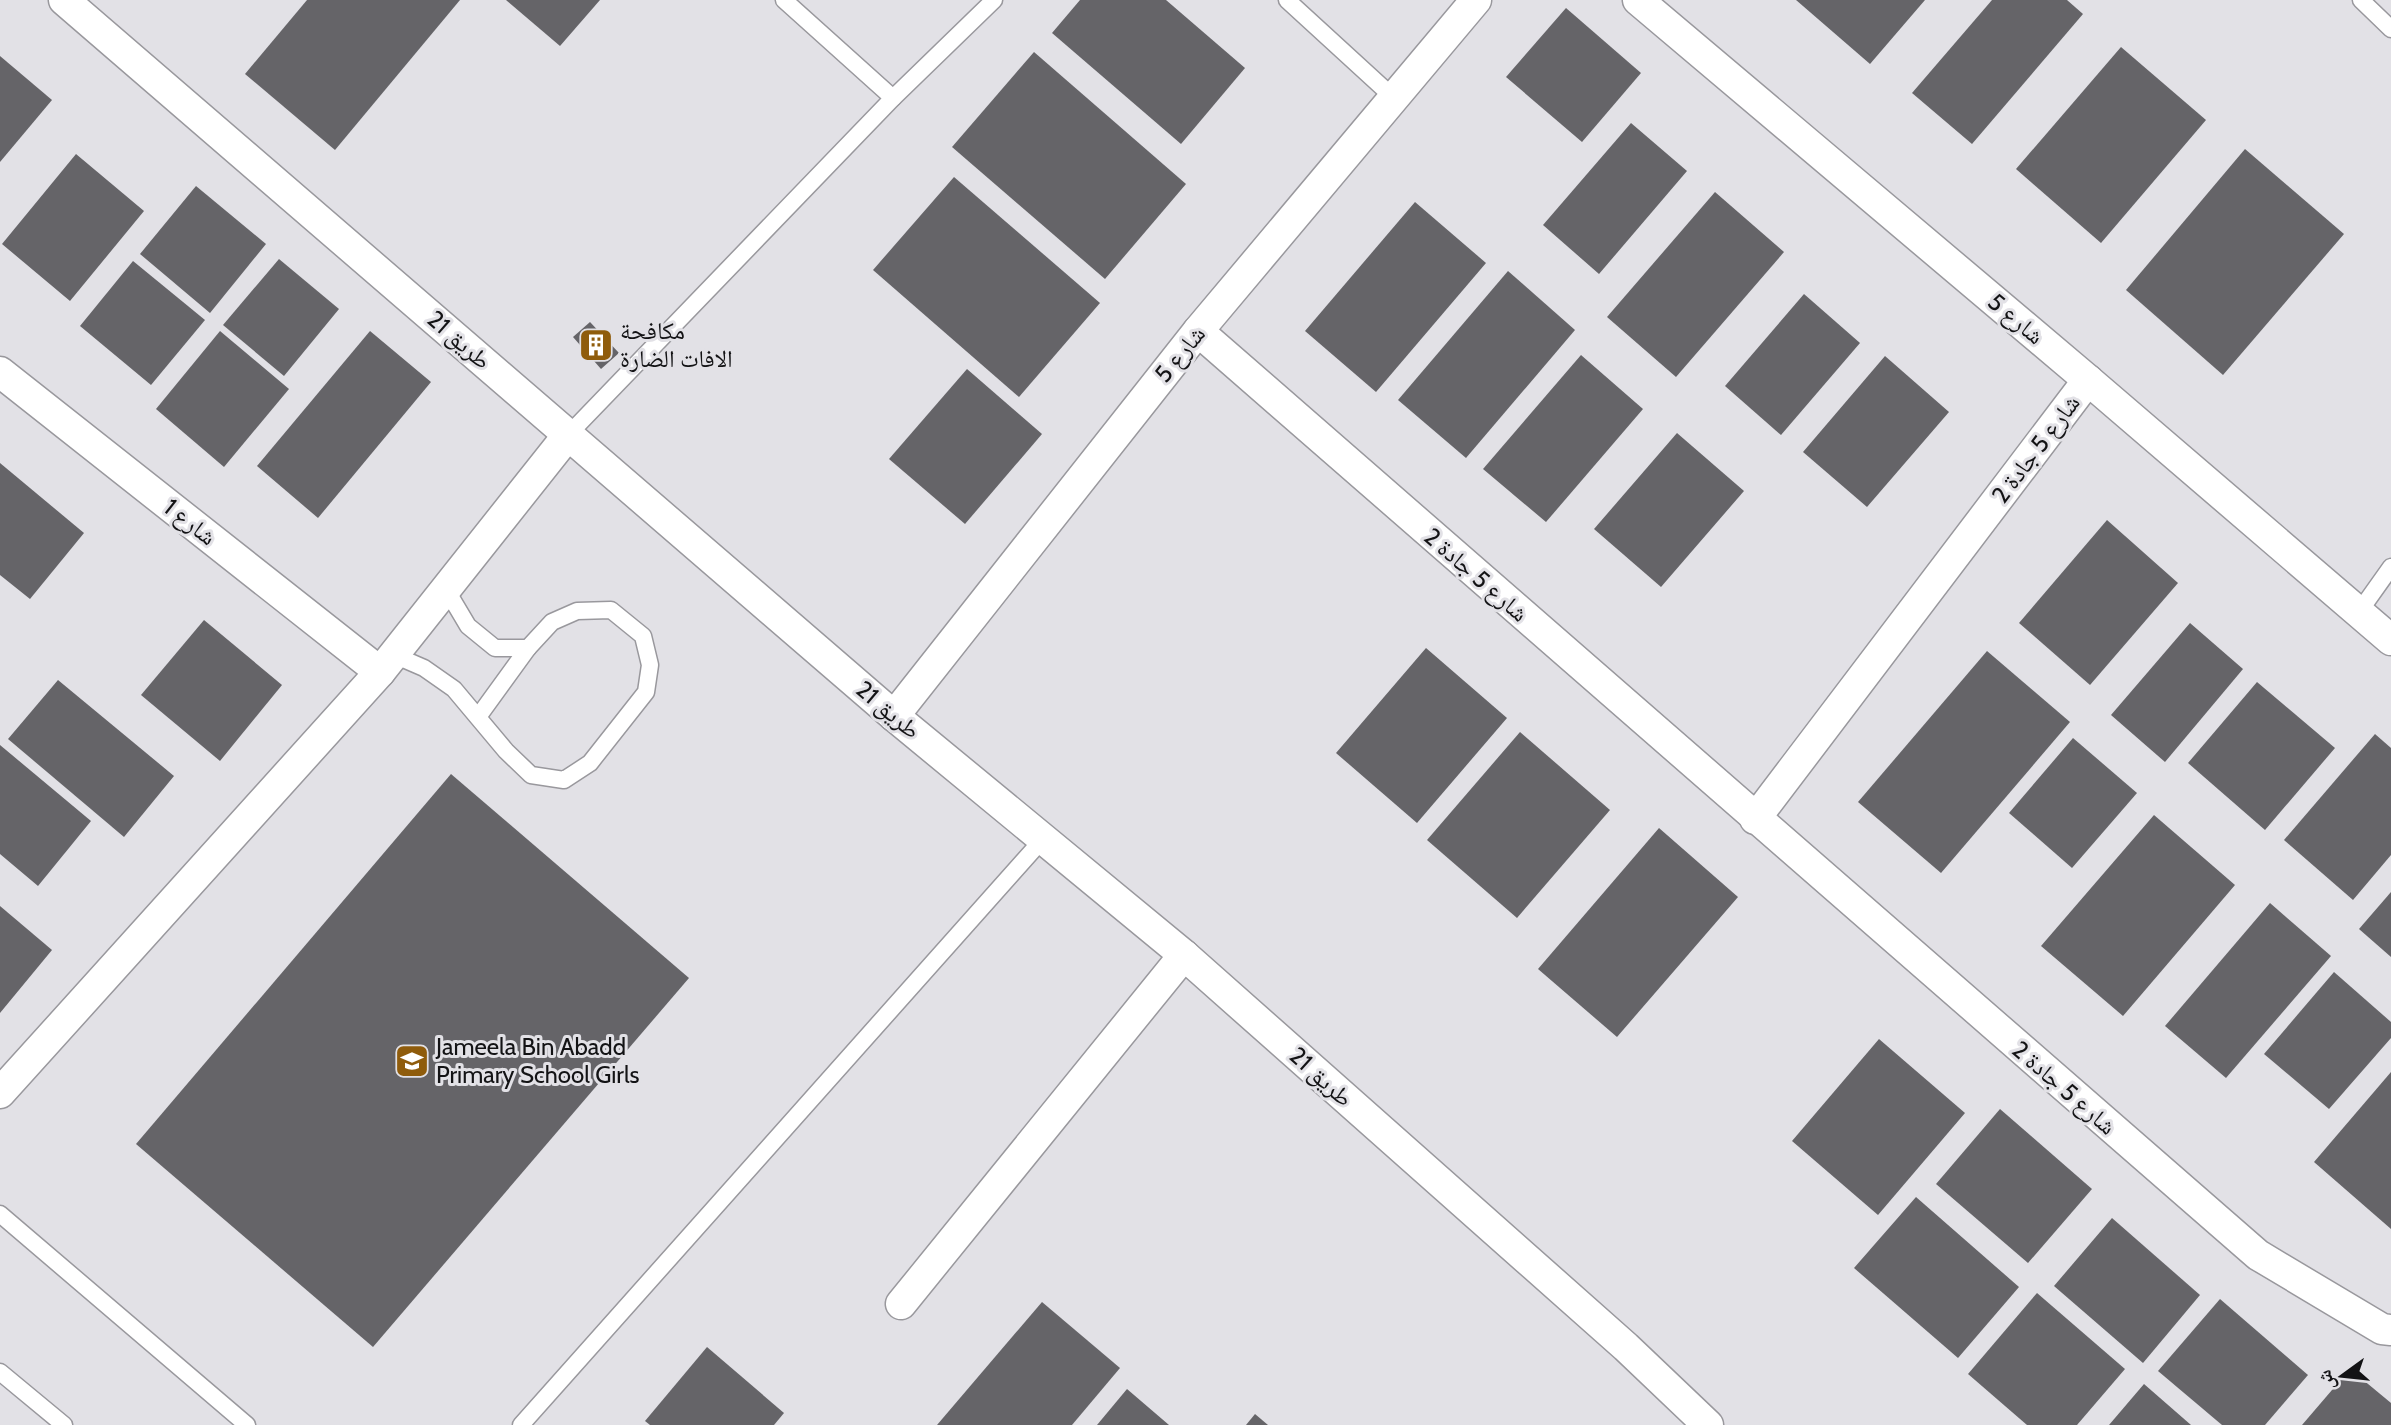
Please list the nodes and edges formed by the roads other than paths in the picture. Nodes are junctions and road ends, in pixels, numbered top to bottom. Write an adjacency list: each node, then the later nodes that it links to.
1 (64, 0): 14 (street, طريق 21)
2 (784, 0): 9 (lane)
3 (994, 0): 9 (lane)
4 (1287, 0): 10 (lane)
5 (1476, 0): 10 (street, شارع 5)
6 (1638, 0): 13 (street, شارع 5)
7 (2361, 0): 8 (lane)
8 (2391, 29)
9 (893, 98): 14 (lane)
10 (1394, 98): 11 (street, شارع 5)
11 (1198, 331): 21 (street, شارع 5); 23 (street, شارع 5 جادة 2)
12 (0, 372): 20 (street, شارع 1)
13 (2088, 380): 17 (street, شارع 5); 23 (street, شارع 5 جادة 2)
14 (568, 435): 16 (street); 21 (street, طريق 21)
15 (2391, 567): 17 (lane)
16 (446, 589): 19 (lane); 20 (street)
17 (2359, 612): 18 (street, شارع 5)
18 (2391, 640)
19 (528, 648): 22 (lane); 22 (lane)
20 (387, 664): 22 (lane); 26 (street)
21 (894, 716): 24 (street, طريق 21)
22 (478, 717)
23 (1755, 819): 29 (street, شارع 5 جادة 2)
24 (1043, 839): 25 (street, طريق 21); 33 (lane)
25 (1184, 956): 28 (street); 34 (street, طريق 21)
26 (0, 1093)
27 (1, 1217): 32 (lane)
28 (901, 1304)
29 (2391, 1330)
30 (0, 1372): 31 (lane)
31 (64, 1425)
32 (247, 1425)
33 (522, 1425)
34 (1708, 1425)

